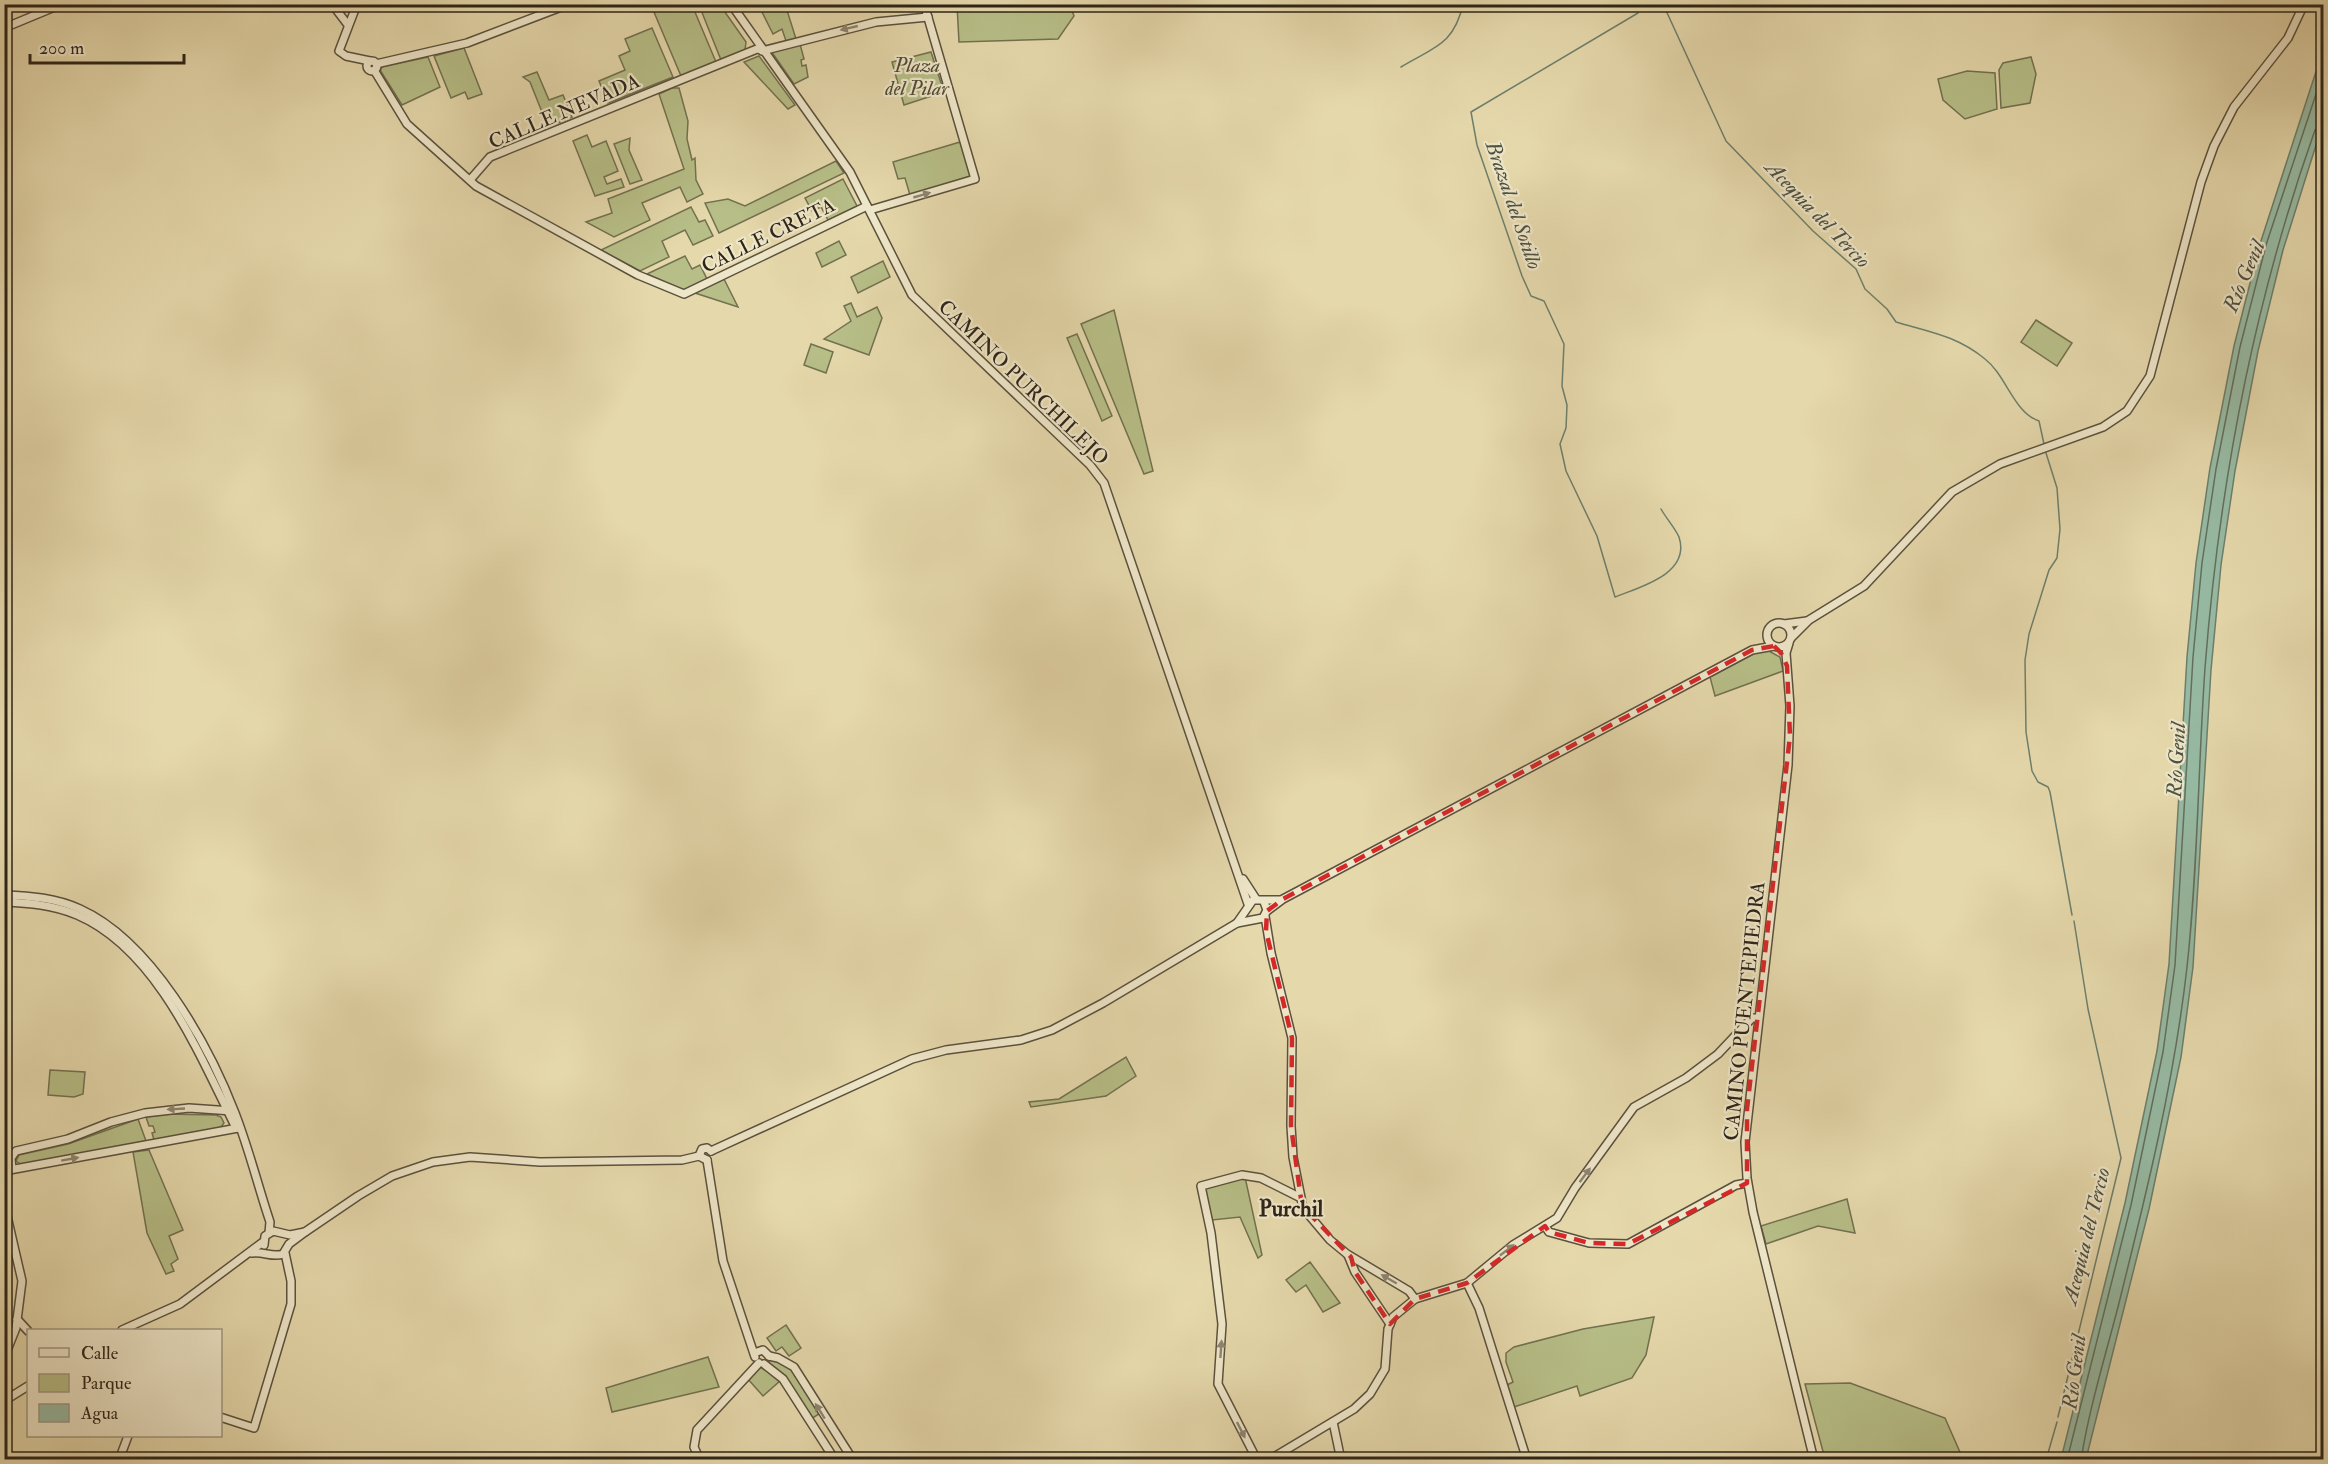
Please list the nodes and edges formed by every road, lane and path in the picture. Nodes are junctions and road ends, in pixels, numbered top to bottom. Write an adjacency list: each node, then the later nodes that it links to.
1 (62, 4): 10 (street)
2 (332, 4): 9 (street)
3 (357, 4): 9 (street)
4 (569, 4): 12 (street)
5 (731, 4): 11 (street, CAMINO PURCHILEJO)
6 (924, 4): 8 (street)
7 (2304, 4): 15 (street)
8 (927, 17): 11 (street, CALLE NEVADA, one-way to 11); 14 (street, CALLE CRETA, one-way to 8)
9 (348, 25): 12 (street)
10 (4, 28)
11 (763, 50): 13 (street, CALLE NEVADA); 14 (street, CAMINO PURCHILEJO)
12 (373, 65): 13 (street)
13 (470, 180): 14 (street, CALLE CRETA)
14 (868, 208): 22 (street, CAMINO PURCHILEJO)
15 (1809, 620): 16 (street); 18 (street)
16 (1784, 624): 17 (street); 18 (street)
17 (1767, 634): 19 (street); 20 (street)
18 (1790, 640): 19 (street); 21 (street, CAMINO PUENTEPIEDRA)
19 (1774, 646): 20 (street); 21 (street, CAMINO PUENTEPIEDRA)
20 (1752, 650): 24 (street)
21 (1787, 666): 32 (street, CAMINO PUENTEPIEDRA)
22 (1238, 869): 25 (street, CAMINO PURCHILEJO); 27 (street, CAMINO PURCHILEJO)
23 (4, 895): 33 (street)
24 (1283, 899): 25 (street); 28 (street)
25 (1260, 900): 27 (street); 28 (street, CAMINO PURCHILEJO)
26 (4, 902): 33 (street)
27 (1248, 907): 29 (street, CAMINO PURCHILEJO); 30 (street)
28 (1266, 914): 29 (street); 31 (street, CAMINO PURCHILEJO)
29 (1255, 919): 30 (street); 31 (street, CAMINO PURCHILEJO)
30 (1237, 923): 36 (street)
31 (1266, 931): 41 (street, CAMINO PURCHILEJO)
32 (1758, 1018): 40 (street, CAMINO PUENTEPIEDRA); 43 (street, one-way to 32)
33 (228, 1112): 34 (street); 35 (street); 39 (street, one-way to 39)
34 (238, 1128): 35 (street); 44 (street)
35 (224, 1131): 39 (street, one-way to 35)
36 (711, 1151): 37 (street); 38 (street)
37 (699, 1156): 38 (street); 45 (street)
38 (708, 1160): 62 (street)
39 (8, 1170)
40 (1748, 1183): 43 (street); 77 (street, CAMINO PUENTEPIEDRA)
41 (1299, 1197): 52 (street); 69 (street)
42 (4, 1203): 55 (street)
43 (1545, 1226): 53 (street, one-way to 43)
44 (273, 1232): 46 (street); 47 (street)
45 (305, 1232): 46 (street); 48 (street)
46 (285, 1234): 48 (street)
47 (263, 1242): 49 (street); 50 (street)
48 (289, 1244): 51 (street)
49 (252, 1253): 50 (street); 58 (street)
50 (268, 1253): 51 (street)
51 (282, 1254): 66 (street)
52 (1356, 1264): 54 (street, one-way to 52); 56 (street)
53 (1467, 1283): 54 (street); 76 (street)
54 (1415, 1299): 56 (street)
55 (17, 1319): 57 (street); 59 (street)
56 (1390, 1324): 67 (street)
57 (16, 1328): 60 (street); 63 (street)
58 (124, 1329)
59 (27, 1330)
60 (27, 1331)
61 (769, 1356): 62 (street); 62 (street); 73 (street, one-way to 61)
62 (757, 1357): 71 (street); 72 (street)
63 (4, 1358)
64 (27, 1387): 65 (street)
65 (4, 1401)
66 (222, 1418)
67 (1333, 1422): 74 (street); 75 (street)
68 (128, 1437): 70 (street)
69 (1256, 1457)
70 (119, 1460)
71 (700, 1460)
72 (835, 1460)
73 (853, 1460)
74 (1269, 1460)
75 (1341, 1460)
76 (1527, 1460)
77 (1814, 1460)

